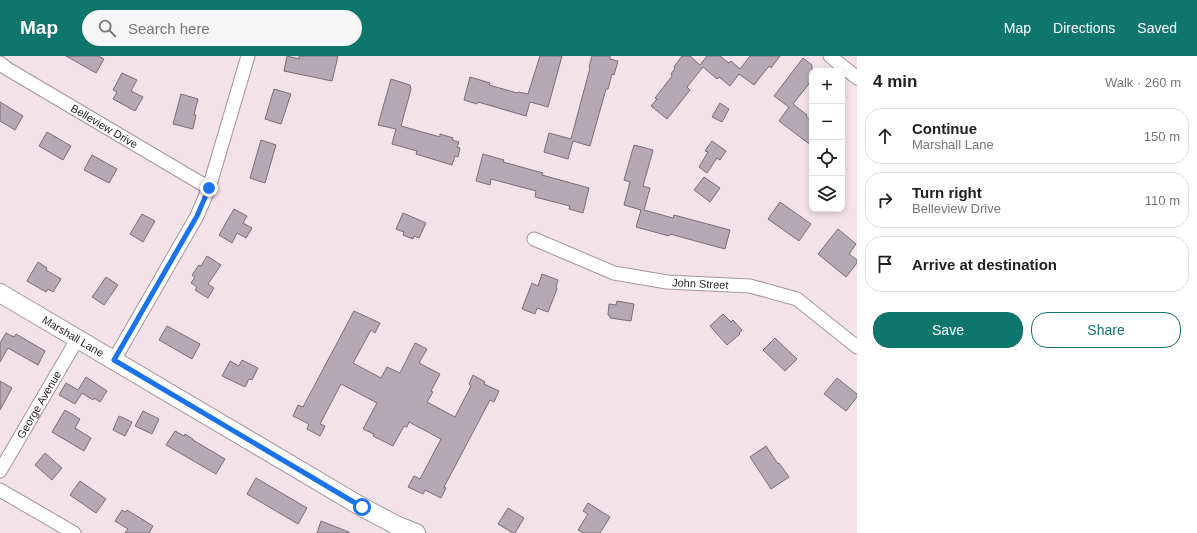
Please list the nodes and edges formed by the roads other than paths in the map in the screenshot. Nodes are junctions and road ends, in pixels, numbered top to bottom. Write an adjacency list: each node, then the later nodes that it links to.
1 (248, 56): 5 (street)
2 (830, 56): 4 (street)
3 (0, 63): 5 (street, Belleview Drive)
4 (857, 78)
5 (209, 188): 10 (street)
6 (534, 239): 9 (street, John Street)
7 (0, 293): 8 (street, Marshall Lane)
8 (78, 338): 10 (street, Marshall Lane); 11 (street, George Avenue)
9 (857, 347)
10 (114, 360): 14 (street, Marshall Lane)
11 (0, 471)
12 (0, 490): 13 (street)
13 (74, 533)
14 (416, 533)

